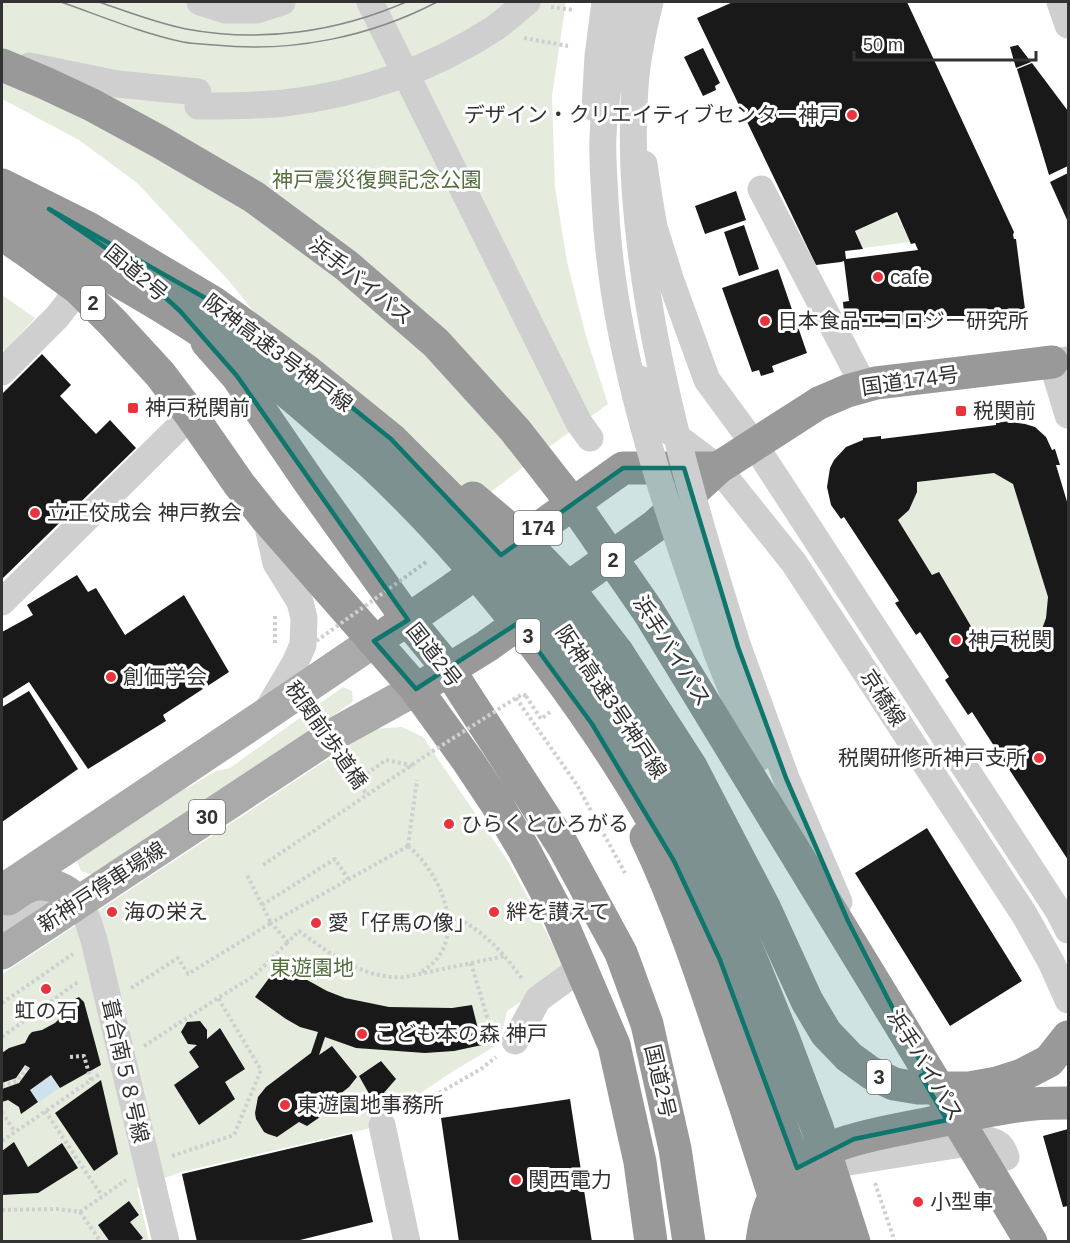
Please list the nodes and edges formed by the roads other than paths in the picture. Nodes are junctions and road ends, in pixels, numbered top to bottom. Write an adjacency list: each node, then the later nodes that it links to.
1 (200, 2): 2 (street)
2 (282, 2)
3 (370, 2): 23 (street)
4 (505, 2): 9 (street)
5 (527, 2): 11 (street, bridge)
6 (606, 2): 26 (street, 京橋線)
7 (626, 2): 40 (street, bridge)
8 (652, 2): 25 (street, 京橋線); 44 (street, bridge)
9 (2, 60)
10 (2, 64): 44 (highway, 浜手バイパス / 2, bridge)
11 (2, 74)
12 (2, 79): 40 (highway, 浜手バイパス / 2)
13 (2, 183): 24 (highway, 阪神高速3号神戸線 / 3, bridge); 29 (highway, 国道2号)
14 (761, 189): 20 (street)
15 (2, 220): 33 (highway, 阪神高速3号神戸線 / 3, bridge)
16 (2, 234): 17 (highway, 国道2号 / 2)
17 (79, 289): 19 (street); 21 (highway, 国道2号 / 2)
18 (1060, 361): 20 (highway, 国道174号); 22 (street)
19 (2, 372)
20 (864, 386): 25 (highway, 国道174号)
21 (191, 415): 27 (highway, 国道2号 / 2); 28 (street)
22 (1068, 415)
23 (590, 438)
24 (391, 439): 48 (highway, 3, bridge); 51 (highway, 阪神高速3号神戸線 / 3, bridge)
25 (754, 444): 26 (highway, 国道174号); 39 (street, 京橋線)
26 (718, 468): 29 (highway, 174); 31 (highway, 国道174号); 43 (street, 京橋線)
27 (266, 518): 30 (highway, 国道2号 / 2); 34 (street)
28 (2, 602)
29 (408, 620): 30 (highway, 174); 31 (highway, 国道2号)
30 (374, 641): 32 (highway, 国道2号 / 2); 34 (main road, 30)
31 (449, 670): 32 (highway, 国道174号); 57 (highway, 国道2号)
32 (416, 689): 37 (main road, 新神戸停車場線 / 30); 42 (highway, 国道2号 / 2)
33 (553, 693): 59 (highway, 3, bridge); 60 (highway, 阪神高速3号神戸線 / 3, bridge)
34 (265, 715): 35 (main road, 30)
35 (2, 891)
36 (2, 903): 37 (main road)
37 (73, 905): 38 (street); 41 (main road, 新神戸停車場線 / 30); 54 (street, 葺合南５８号線)
38 (2, 928)
39 (1068, 930)
40 (844, 948): 63 (highway, 浜手バイパス / 2)
41 (2, 953)
42 (582, 967): 45 (street); 56 (highway, 国道2号 / 2)
43 (1068, 1000)
44 (904, 1030): 64 (highway, 浜手バイパス / 2, bridge)
45 (505, 1040)
46 (1059, 1049): 47 (highway); 48 (highway, 3)
47 (1013, 1092): 48 (highway); 49 (highway)
48 (972, 1101): 49 (highway, 3); 53 (highway, 3)
49 (1068, 1103)
50 (382, 1125): 55 (street)
51 (817, 1127): 61 (highway, 阪神高速3号神戸線 / 3, bridge); 62 (highway, bridge)
52 (1006, 1157): 53 (street)
53 (790, 1174): 58 (highway, 3)
54 (166, 1242)
55 (407, 1242)
56 (651, 1242)
57 (689, 1242)
58 (762, 1242)
59 (789, 1242)
60 (822, 1242)
61 (855, 1242)
62 (864, 1242)
63 (1020, 1242)
64 (1031, 1242)

